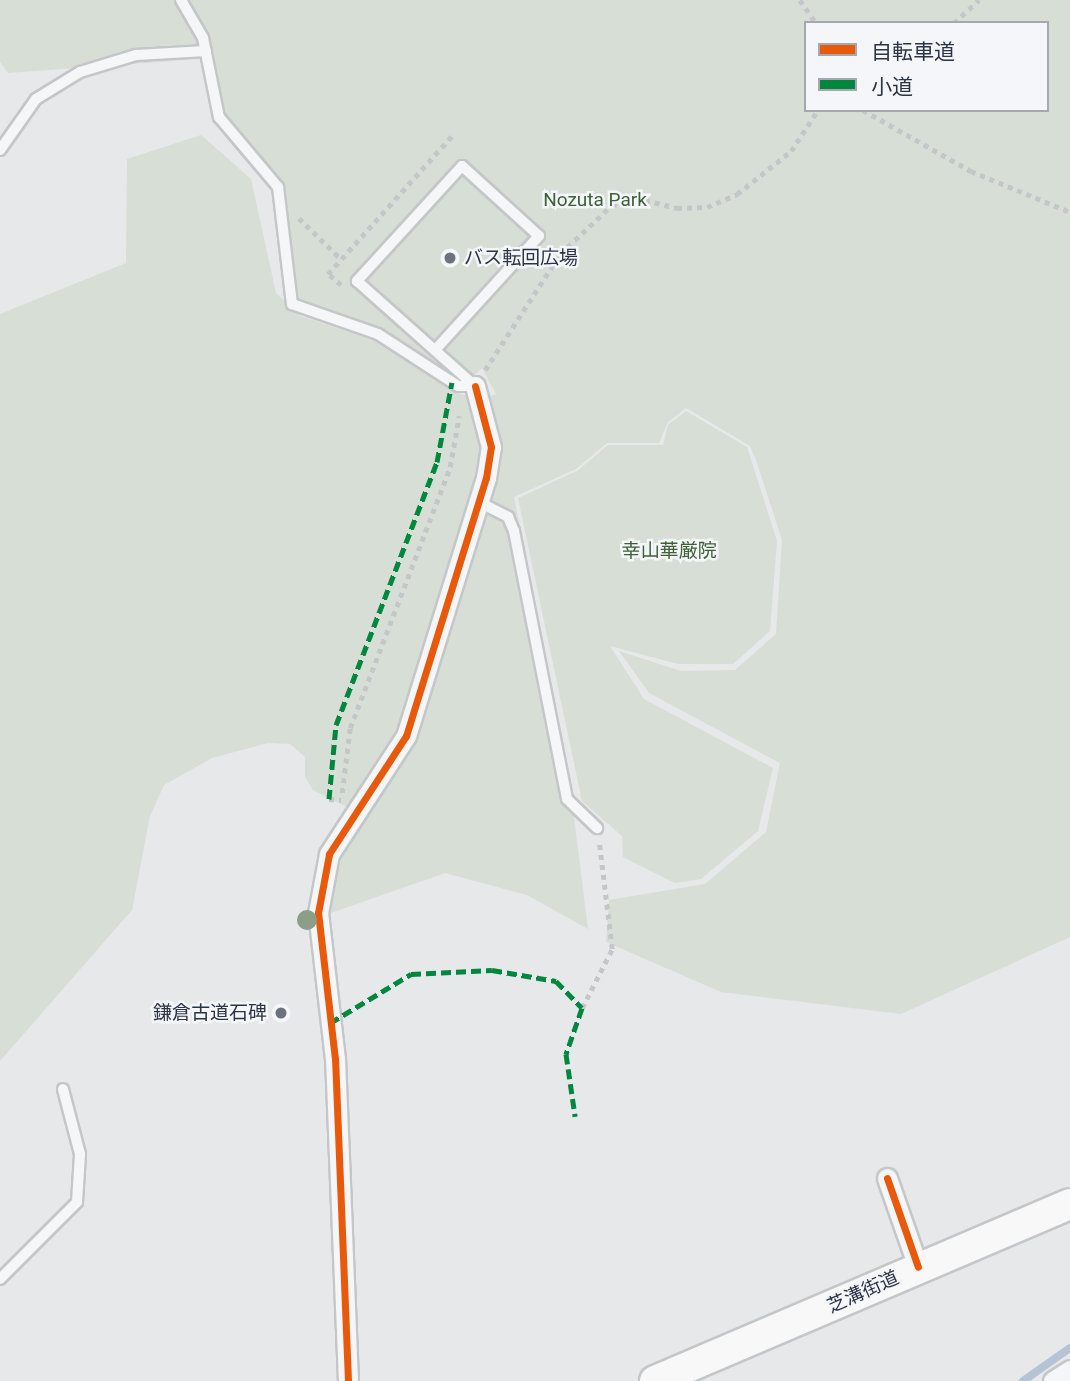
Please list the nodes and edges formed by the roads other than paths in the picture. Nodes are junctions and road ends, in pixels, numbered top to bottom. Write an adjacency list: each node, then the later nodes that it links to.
1 (181, 0): 2 (lane)
2 (206, 51): 3 (lane); 5 (lane)
3 (0, 150)
4 (436, 349): 4 (lane); 5 (lane)
5 (469, 386): 6 (street)
6 (479, 502): 7 (lane); 14 (street)
7 (597, 828)
8 (63, 1089): 12 (lane)
9 (887, 1178): 11 (street)
10 (1070, 1204): 11 (main road, 芝溝街道)
11 (918, 1267): 15 (main road, 芝溝街道)
12 (0, 1279)
13 (1070, 1370): 16 (street)
14 (348, 1381)
15 (655, 1381)
16 (1054, 1381)

